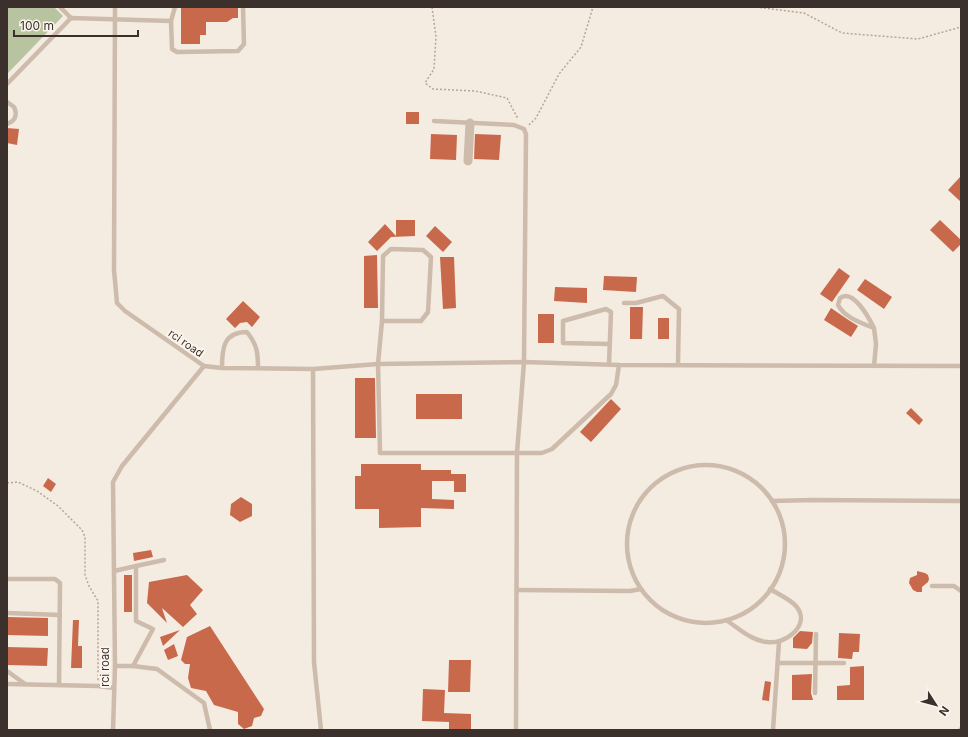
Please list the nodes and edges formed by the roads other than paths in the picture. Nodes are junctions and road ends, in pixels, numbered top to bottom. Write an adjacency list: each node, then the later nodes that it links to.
1 (60, 7): 5 (lane)
2 (115, 7): 6 (lane, rci road)
3 (175, 7): 7 (lane)
4 (243, 7): 7 (lane)
5 (71, 18): 6 (lane); 8 (lane)
6 (114, 19): 7 (lane); 23 (lane, rci road)
7 (171, 21)
8 (7, 83)
9 (7, 102): 12 (lane)
10 (434, 121): 11 (lane)
11 (470, 123): 13 (street); 18 (lane)
12 (7, 124)
13 (468, 161)
14 (624, 303): 21 (lane)
15 (382, 321): 15 (lane); 19 (lane)
16 (874, 328): 16 (lane); 24 (lane)
17 (610, 344): 17 (lane); 20 (lane)
18 (524, 362): 19 (lane); 20 (lane); 29 (lane)
19 (378, 364): 28 (lane); 29 (lane)
20 (609, 364): 22 (lane)
21 (678, 364): 22 (lane); 24 (lane)
22 (619, 365): 29 (lane)
23 (204, 366): 26 (lane); 34 (lane, rci road)
24 (874, 366): 25 (lane)
25 (961, 366)
26 (222, 368): 27 (lane); 27 (lane)
27 (258, 368): 28 (lane)
28 (313, 369): 59 (lane)
29 (517, 453): 39 (lane)
30 (772, 501): 31 (lane); 37 (lane); 38 (lane)
31 (961, 501)
32 (164, 560): 33 (lane)
33 (136, 566): 34 (lane); 50 (lane)
34 (114, 571): 49 (lane, rci road)
35 (7, 578): 42 (lane)
36 (932, 586): 40 (lane)
37 (641, 589): 39 (lane); 43 (lane)
38 (770, 589): 43 (lane); 45 (lane)
39 (517, 590): 60 (lane)
40 (961, 591)
41 (7, 613): 42 (lane)
42 (60, 615): 54 (lane)
43 (726, 620): 45 (lane)
44 (816, 634): 47 (lane)
45 (779, 642): 46 (lane)
46 (779, 663): 47 (lane); 61 (lane)
47 (816, 663): 48 (lane); 56 (lane)
48 (844, 664)
49 (114, 666): 50 (lane); 55 (lane, rci road)
50 (133, 666): 58 (lane)
51 (7, 670): 53 (lane)
52 (7, 684): 53 (lane)
53 (24, 684): 54 (lane)
54 (59, 685): 55 (lane)
55 (114, 688): 57 (lane, rci road)
56 (815, 693)
57 (113, 730)
58 (210, 730)
59 (321, 730)
60 (516, 730)
61 (773, 730)

